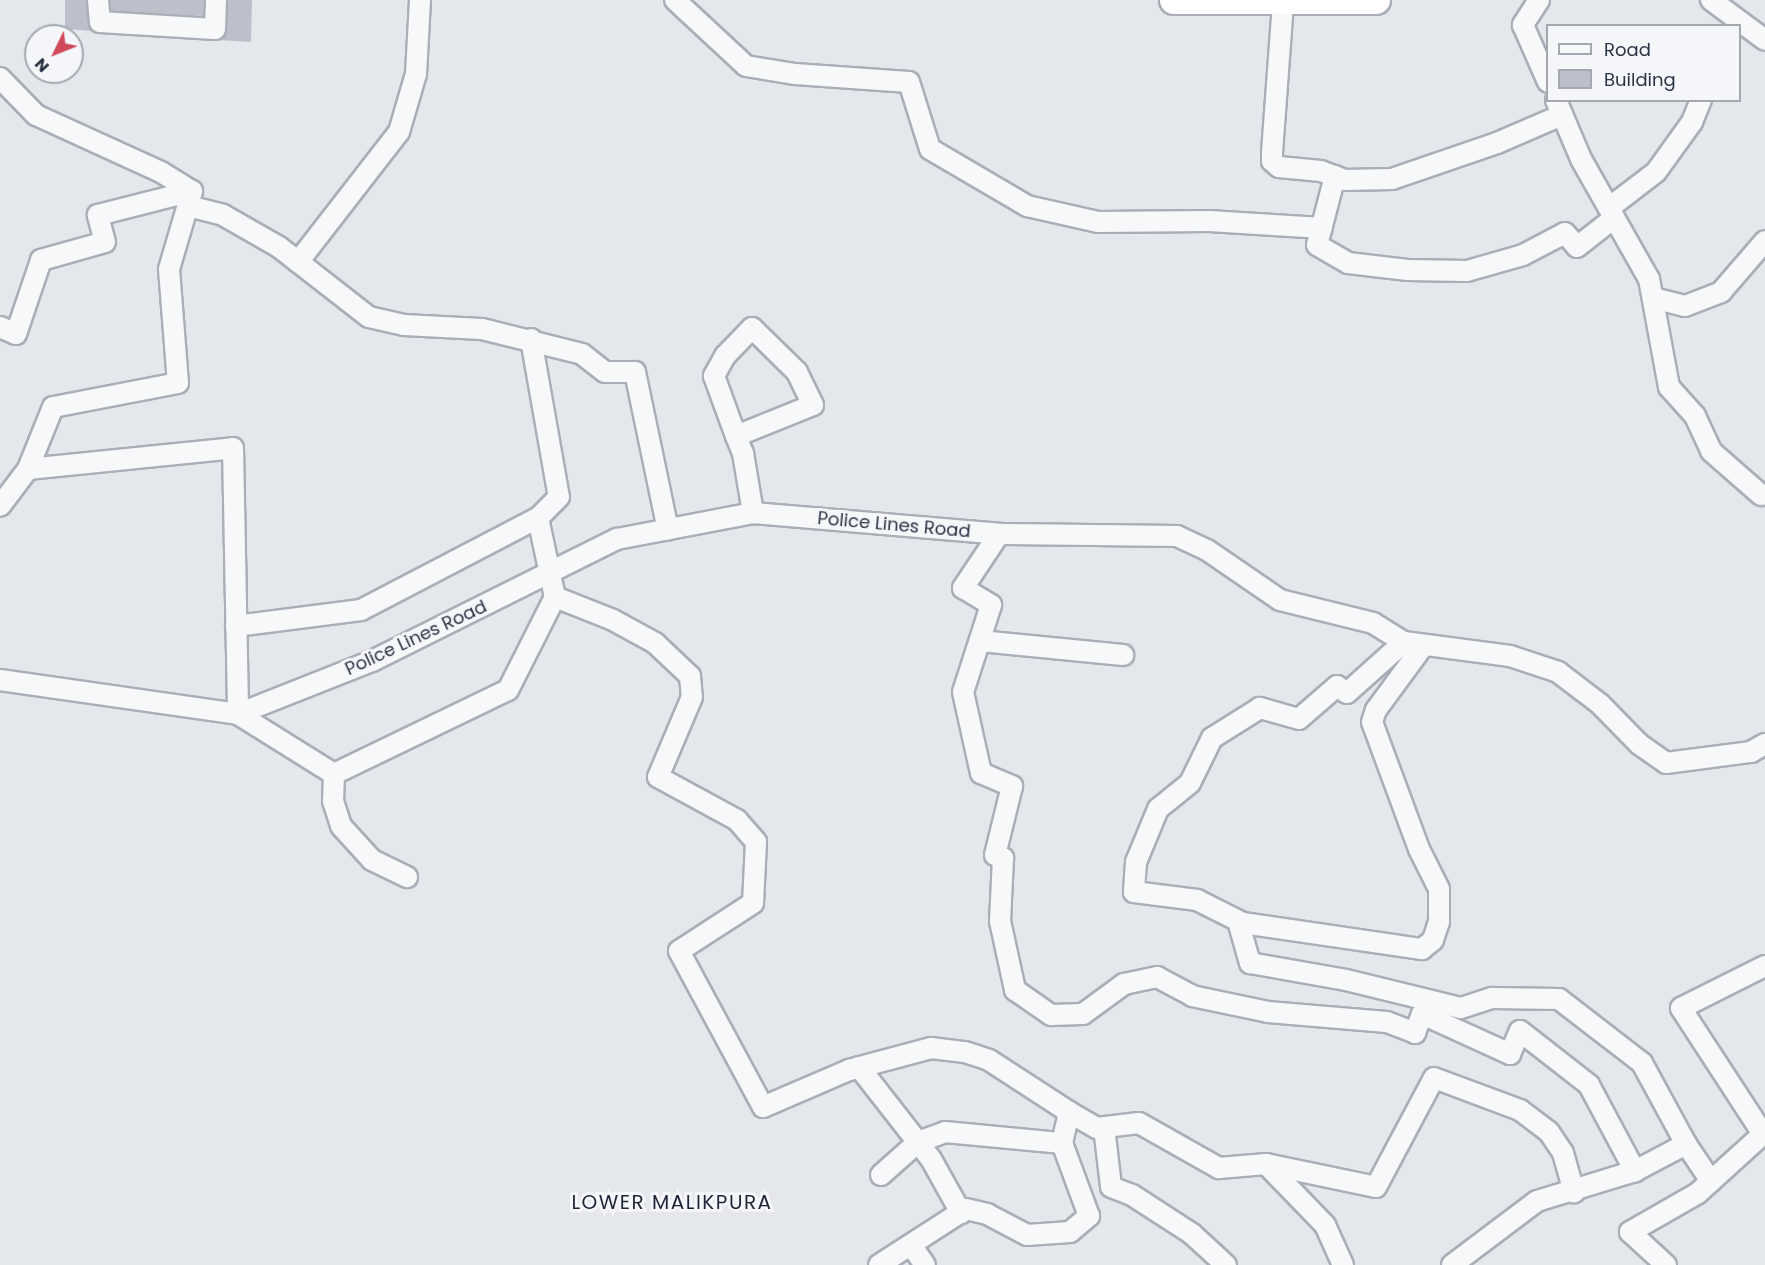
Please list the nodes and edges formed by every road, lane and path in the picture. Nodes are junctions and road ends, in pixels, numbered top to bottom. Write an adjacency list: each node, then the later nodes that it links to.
1 (98, 0): 2 (street)
2 (216, 0)
3 (420, 0): 20 (street)
4 (675, 0): 18 (street)
5 (1174, 0): 9 (highway)
6 (1376, 0): 9 (highway)
7 (1539, 0): 11 (street)
8 (1711, 0): 10 (street)
9 (1283, 3): 15 (street)
10 (1765, 40)
11 (1546, 77)
12 (0, 78): 16 (street)
13 (1700, 102): 17 (street)
14 (1559, 108): 15 (street); 17 (street)
15 (1335, 176): 18 (street)
16 (190, 198): 20 (street); 22 (street); 25 (street)
17 (1612, 213): 18 (street); 21 (street)
18 (1322, 228)
19 (1765, 241): 21 (street)
20 (298, 262): 23 (street)
21 (1653, 298): 26 (street)
22 (0, 327)
23 (531, 339): 29 (street); 30 (street)
24 (736, 436): 24 (street); 28 (street)
25 (28, 469): 27 (street); 34 (street)
26 (1761, 495)
27 (0, 506)
28 (753, 513): 30 (street, Police Lines Road); 31 (street, Police Lines Road)
29 (538, 518): 32 (street); 34 (street)
30 (668, 530): 32 (street, Police Lines Road)
31 (999, 534): 35 (street); 36 (street, Police Lines Road)
32 (548, 575): 33 (street); 39 (street, Police Lines Road)
33 (555, 597): 41 (street); 45 (street)
34 (236, 626): 39 (street)
35 (980, 641): 37 (street); 52 (street)
36 (1414, 644): 40 (street, Police Lines Road); 43 (street); 43 (street)
37 (1123, 655)
38 (0, 680): 39 (street, Police Lines Road)
39 (238, 714): 41 (street)
40 (1765, 744)
41 (334, 774): 42 (street)
42 (407, 877)
43 (1238, 921): 50 (street)
44 (1765, 966): 54 (street)
45 (860, 1067): 46 (street); 48 (street)
46 (1069, 1112): 47 (street); 49 (street)
47 (1104, 1127): 51 (street); 61 (street)
48 (918, 1142): 49 (street); 53 (street); 56 (street)
49 (1062, 1143): 56 (street)
50 (1686, 1144): 52 (street); 54 (street)
51 (1266, 1164): 55 (street); 62 (street)
52 (1635, 1171): 55 (street)
53 (881, 1175)
54 (1711, 1181): 64 (street)
55 (1574, 1192): 63 (street)
56 (961, 1213): 57 (street)
57 (911, 1245): 58 (street); 59 (street); 60 (street)
58 (879, 1265)
59 (912, 1265)
60 (925, 1265)
61 (1226, 1265)
62 (1343, 1265)
63 (1452, 1265)
64 (1666, 1265)

